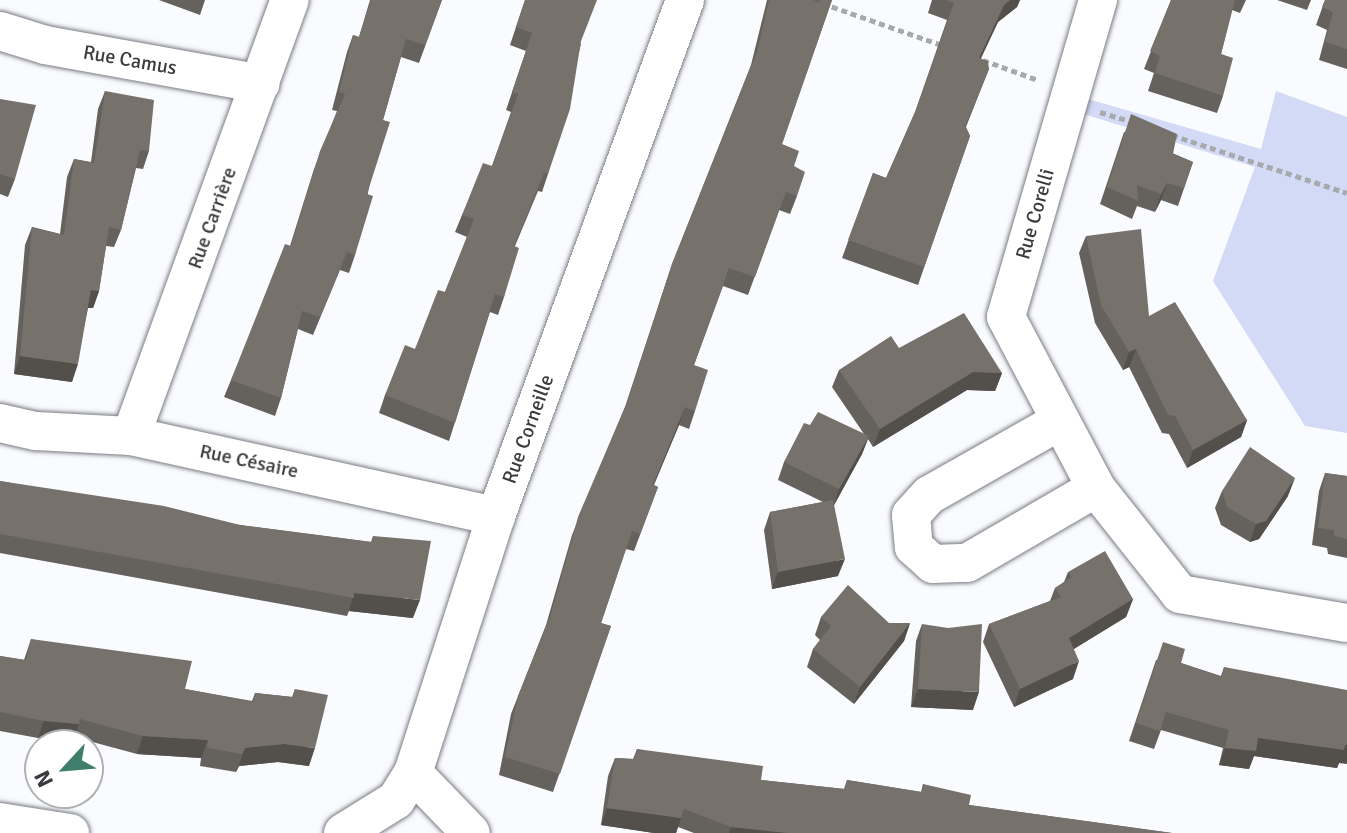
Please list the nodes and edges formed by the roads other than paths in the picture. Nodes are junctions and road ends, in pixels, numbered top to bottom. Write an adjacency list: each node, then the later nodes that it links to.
1 (290, 0): 5 (street, Rue Carrière)
2 (685, 0): 10 (street, Rue Corneille)
3 (1098, 0): 6 (street, Rue Corelli)
4 (0, 31): 5 (street, Rue Camus)
5 (261, 84): 8 (street, Rue Carrière)
6 (1060, 421): 9 (street, Rue Corelli); 9 (street)
7 (0, 423): 8 (street, Rue Césaire)
8 (131, 436): 10 (street, Rue Césaire)
9 (1096, 488): 11 (street, Rue Corelli)
10 (496, 516): 12 (street, Rue Corneille)
11 (1347, 623)
12 (413, 773): 15 (street, Rue Corneille); 16 (street)
13 (0, 822): 14 (street)
14 (70, 833)
15 (343, 833)
16 (471, 833)

